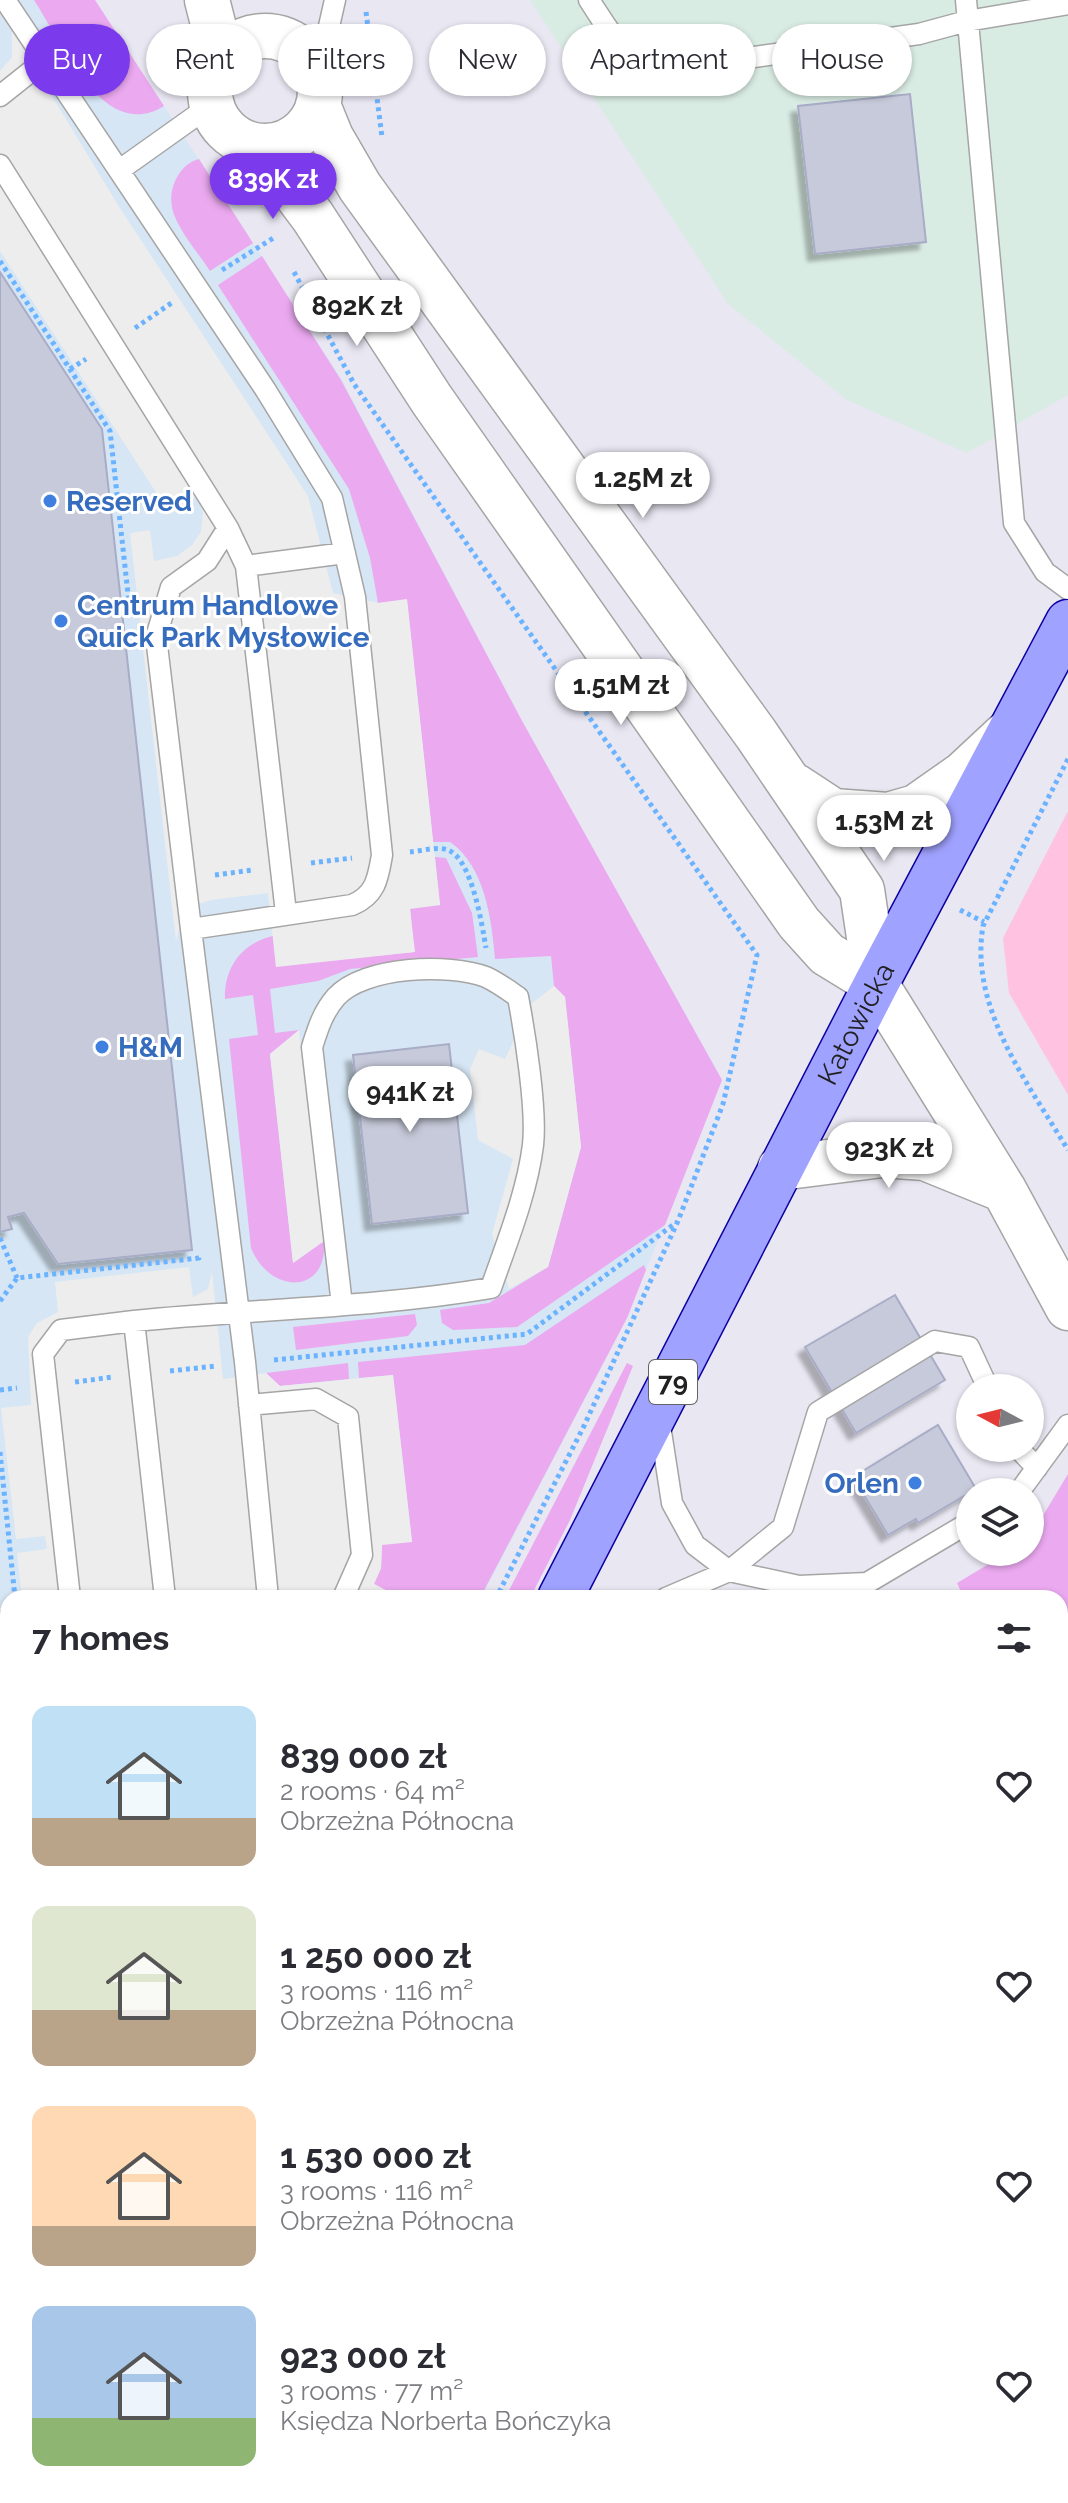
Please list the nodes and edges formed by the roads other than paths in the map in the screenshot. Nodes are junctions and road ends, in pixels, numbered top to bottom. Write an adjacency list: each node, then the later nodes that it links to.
1 (5, 0): 10 (lane)
2 (207, 0): 8 (street)
3 (335, 0): 9 (lane)
4 (589, 0): 6 (lane)
5 (1068, 4): 6 (lane)
6 (966, 10): 25 (lane)
7 (262, 18): 11 (street)
8 (213, 24)
9 (330, 24)
10 (24, 30)
11 (278, 31)
12 (24, 77): 13 (lane)
13 (0, 96)
14 (69, 96): 21 (lane)
15 (211, 96): 17 (street)
16 (318, 96): 18 (street)
17 (211, 105): 19 (street); 21 (lane)
18 (318, 105): 19 (street); 28 (street)
19 (260, 146): 31 (street)
20 (0, 165): 22 (lane)
21 (121, 169): 23 (lane)
22 (228, 528): 24 (lane); 30 (lane)
23 (345, 553): 24 (lane); 29 (lane)
24 (246, 566): 29 (lane)
25 (1068, 589)
26 (1068, 622): 27 (main road, Katowicka / 79)
27 (1013, 727): 28 (street); 31 (main road, Katowicka / 79)
28 (789, 782): 31 (street)
29 (286, 913): 30 (lane)
30 (191, 929): 36 (lane)
31 (876, 984): 32 (main road, Katowicka / 79); 33 (street)
32 (780, 1168): 33 (street); 40 (main road, Katowicka / 79)
33 (1004, 1190): 35 (street)
34 (342, 1305): 34 (lane); 36 (lane)
35 (1068, 1308)
36 (237, 1311): 37 (lane); 39 (lane)
37 (134, 1321): 47 (lane); 48 (lane)
38 (982, 1374): 46 (lane)
39 (249, 1405): 49 (lane); 50 (lane)
40 (658, 1411): 46 (lane); 51 (main road, Katowicka / 79)
41 (1068, 1425): 43 (lane)
42 (1031, 1462): 43 (lane)
43 (1037, 1468): 44 (lane)
44 (1030, 1478)
45 (956, 1530): 46 (lane)
46 (729, 1571): 52 (lane)
47 (69, 1590)
48 (164, 1590)
49 (267, 1590)
50 (347, 1590)
51 (564, 1590)
52 (685, 1590)

